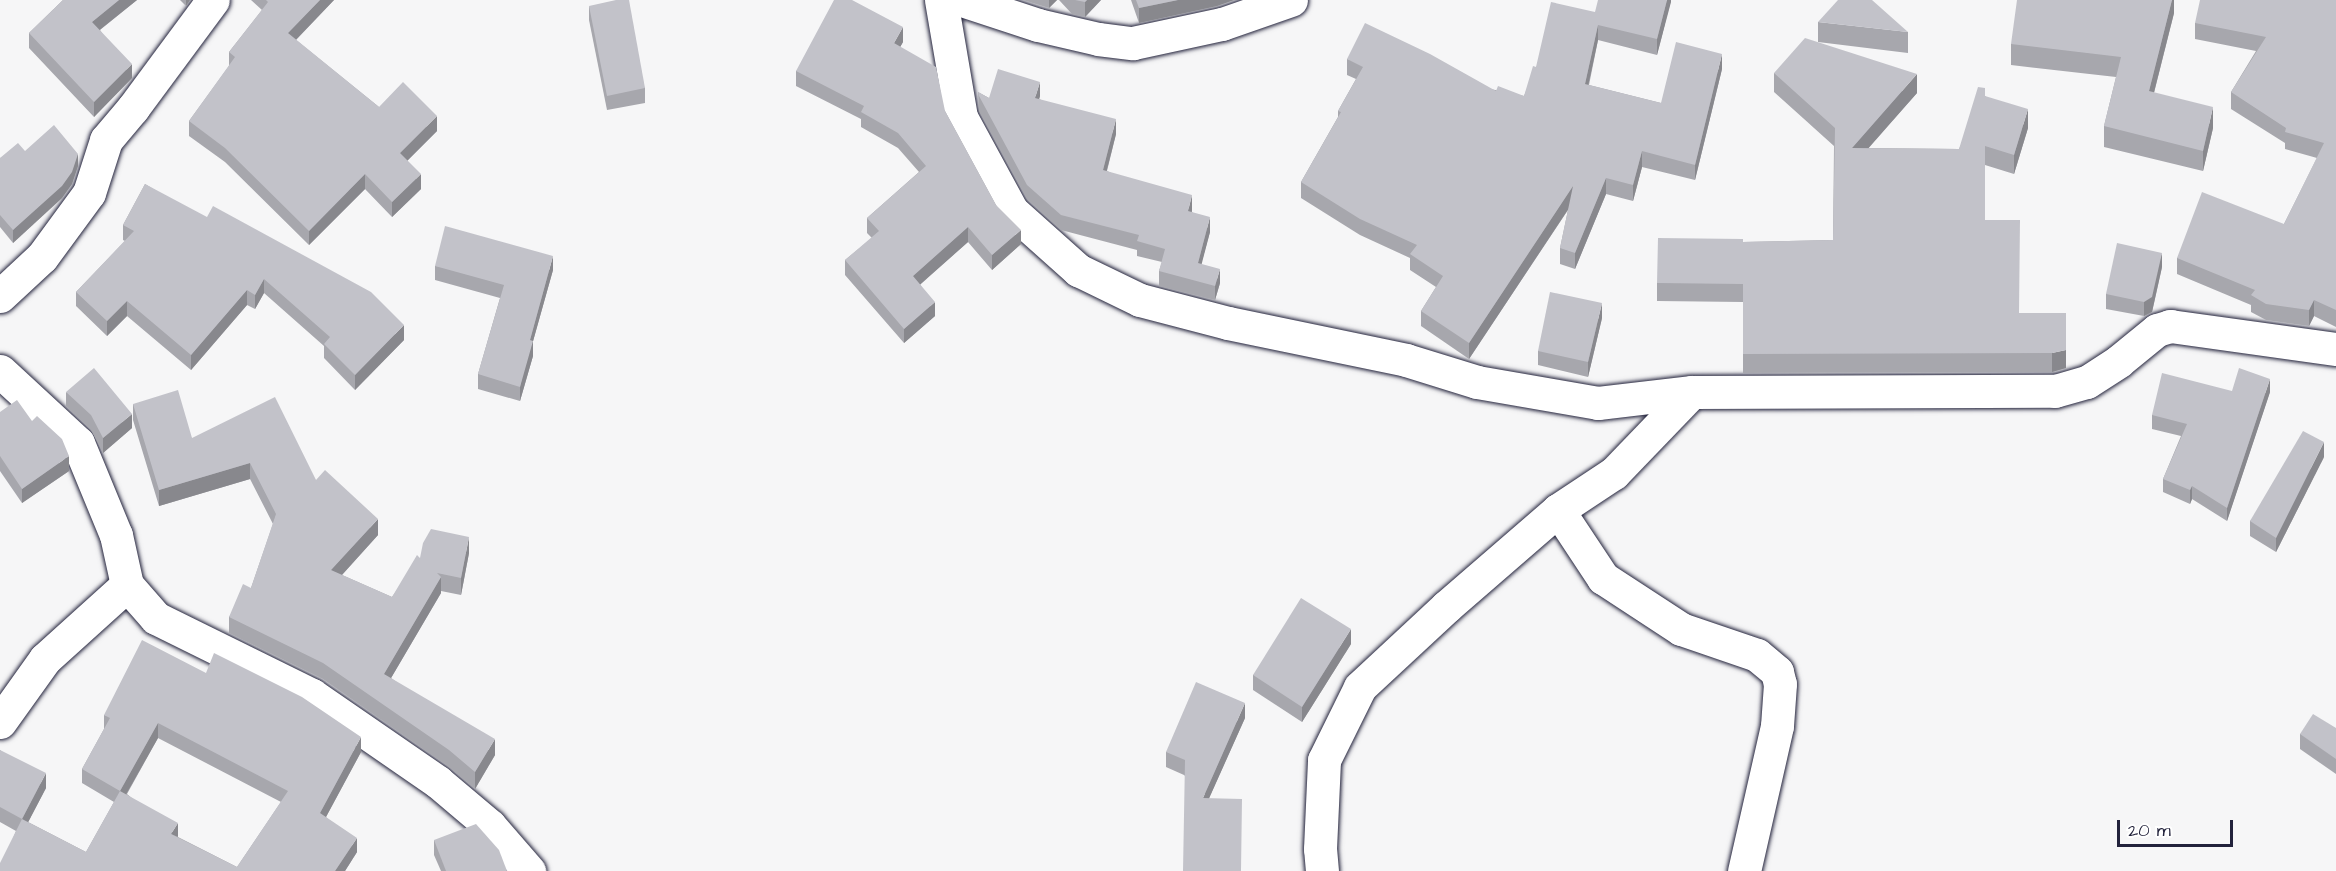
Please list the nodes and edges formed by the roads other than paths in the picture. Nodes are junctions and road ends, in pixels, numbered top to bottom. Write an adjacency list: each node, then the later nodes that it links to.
1 (213, 0): 5 (street)
2 (941, 0): 8 (street)
3 (962, 0): 4 (street)
4 (1291, 0)
5 (0, 296)
6 (2336, 349): 8 (street)
7 (0, 371): 10 (street)
8 (1692, 392): 9 (street)
9 (1558, 510): 13 (street); 14 (street)
10 (127, 585): 11 (street); 12 (street)
11 (0, 722)
12 (529, 871)
13 (1322, 871)
14 (1744, 871)

